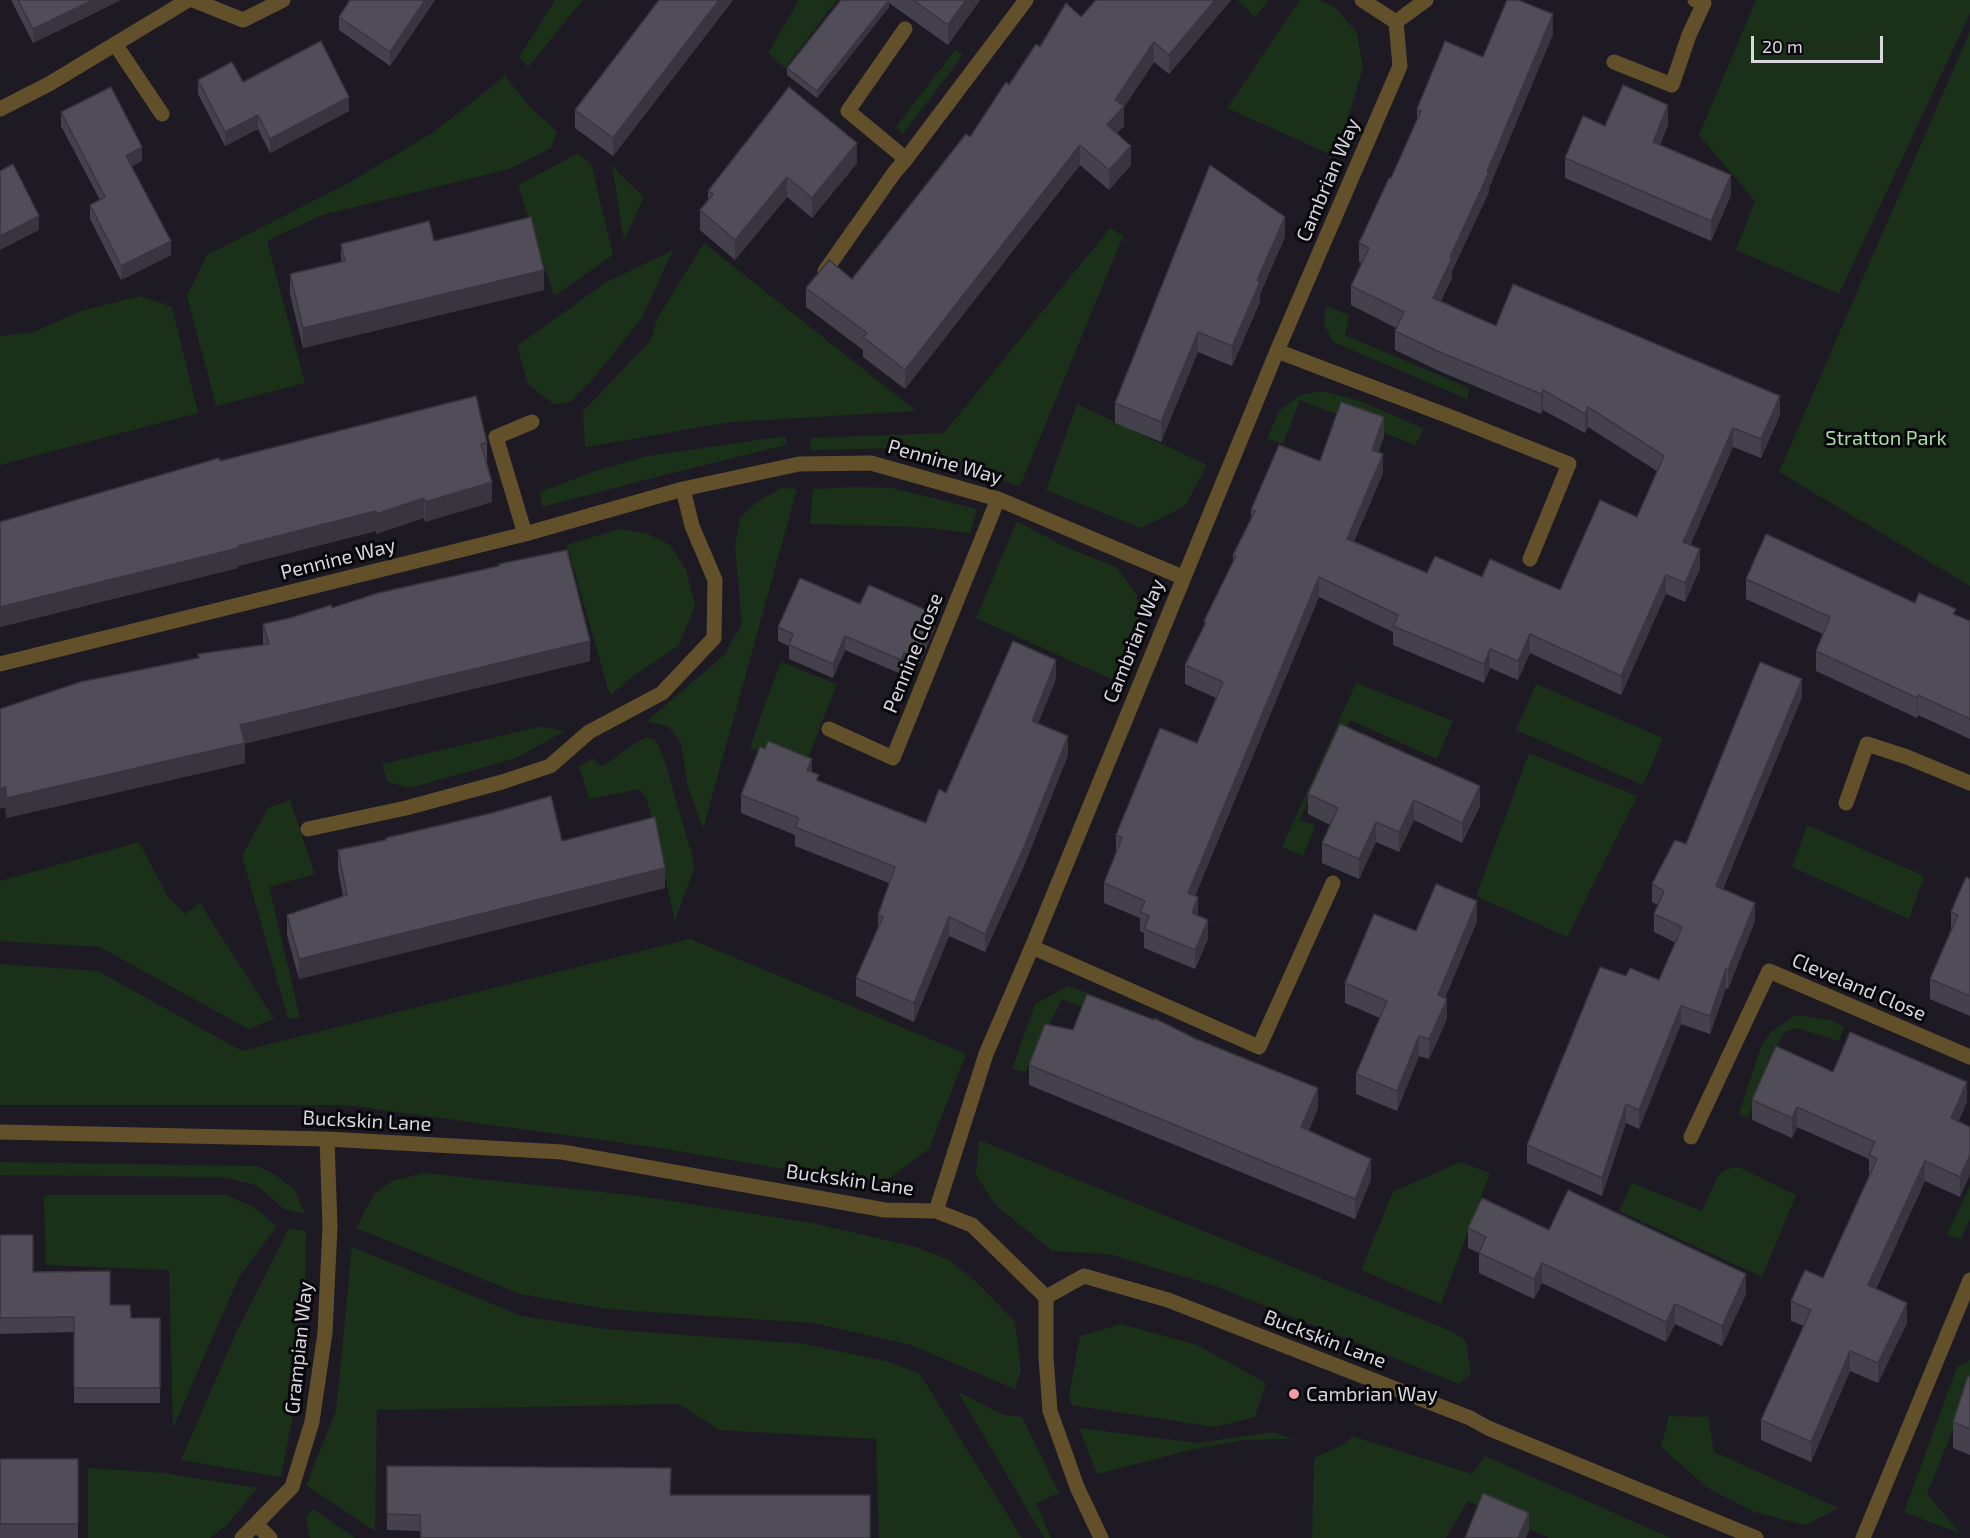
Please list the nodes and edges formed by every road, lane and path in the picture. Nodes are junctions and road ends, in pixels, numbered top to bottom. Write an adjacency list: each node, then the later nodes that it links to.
1 (188, 0): 10 (street)
2 (193, 0): 3 (street)
3 (283, 0)
4 (1026, 0): 14 (street)
5 (1362, 0): 8 (street)
6 (1426, 0): 8 (street)
7 (1695, 0): 11 (street)
8 (1395, 22): 16 (street, Cambrian Way)
9 (905, 28): 14 (street)
10 (115, 44): 12 (street); 13 (street)
11 (1614, 62)
12 (2, 102)
13 (162, 114)
14 (906, 159): 15 (street)
15 (825, 271)
16 (1277, 351): 21 (street); 22 (street, Cambrian Way)
17 (532, 422): 20 (street)
18 (683, 489): 19 (street, Pennine Way); 20 (street, Pennine Way); 27 (street)
19 (998, 498): 22 (street, Pennine Way); 24 (street, Pennine Close)
20 (525, 534): 23 (street, Pennine Way)
21 (1530, 559)
22 (1182, 577): 29 (street, Cambrian Way)
23 (0, 664)
24 (829, 729)
25 (1970, 783): 26 (street)
26 (1846, 803)
27 (308, 829)
28 (1333, 883): 29 (street)
29 (1032, 947): 34 (street, Cambrian Way)
30 (1970, 1057): 32 (street, Cleveland Close)
31 (0, 1132): 33 (street, Buckskin Lane)
32 (1691, 1137)
33 (327, 1139): 34 (street, Buckskin Lane); 38 (street, Grampian Way)
34 (936, 1211): 36 (street, Buckskin Lane)
35 (1970, 1280): 37 (street)
36 (1047, 1296): 41 (street); 42 (street, Buckskin Lane)
37 (1964, 1313): 43 (street)
38 (256, 1524): 39 (street, Grampian Way); 40 (street)
39 (242, 1538)
40 (270, 1538)
41 (1101, 1538)
42 (1756, 1538)
43 (1863, 1538)

